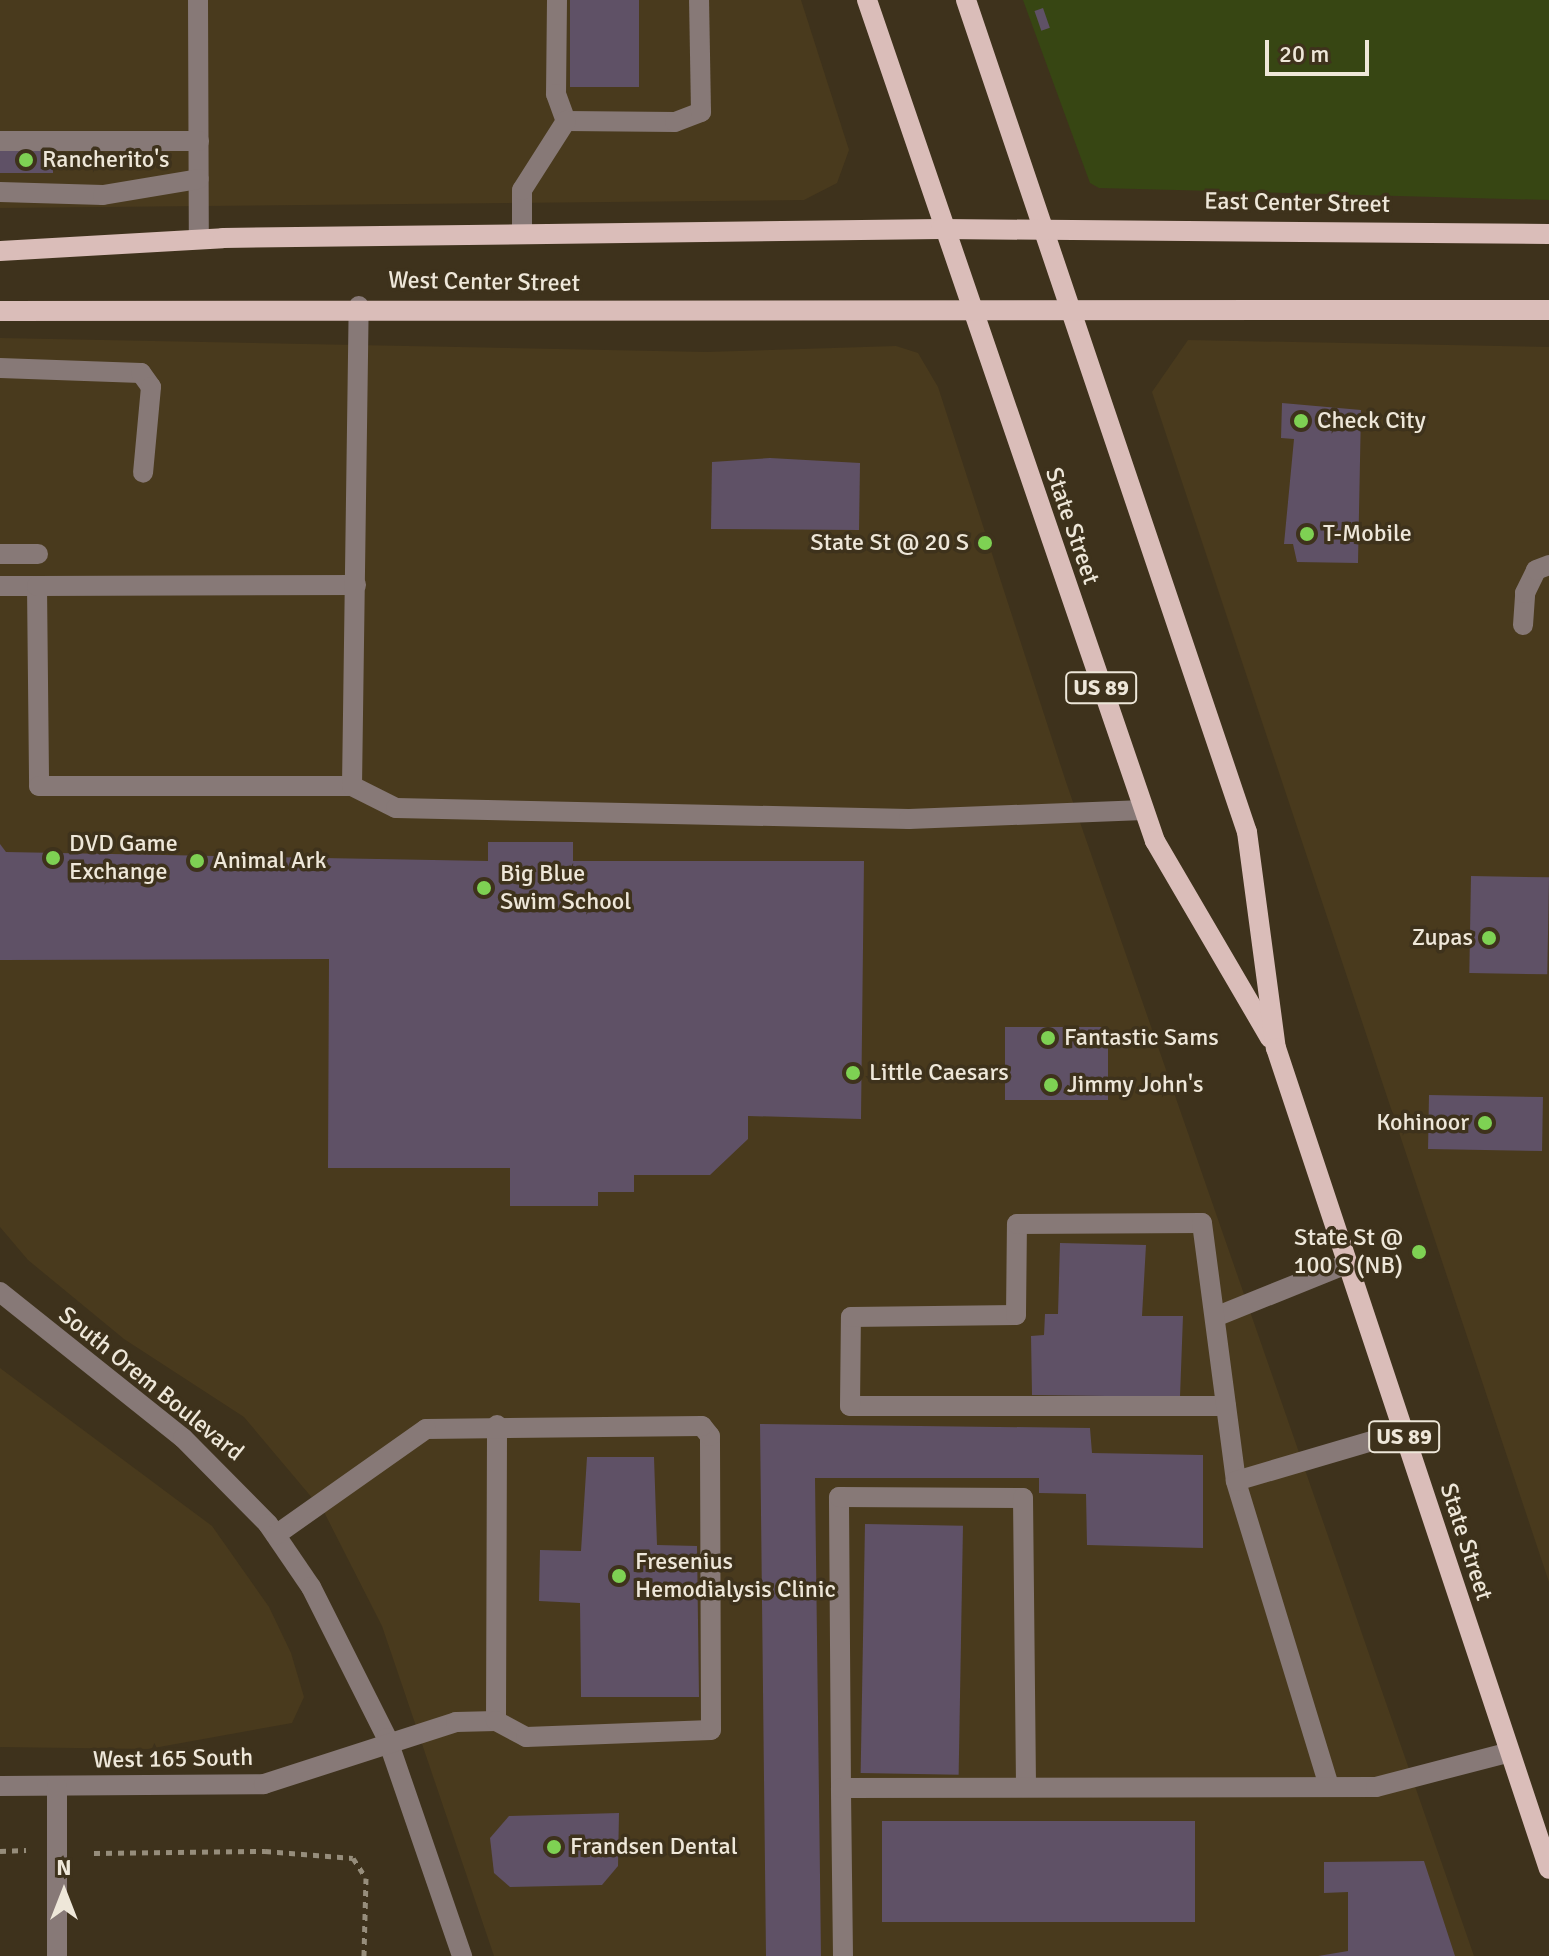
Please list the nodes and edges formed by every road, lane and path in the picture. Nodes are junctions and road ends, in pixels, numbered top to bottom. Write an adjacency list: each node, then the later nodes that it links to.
1 (198, 0): 8 (street)
2 (557, 0): 6 (street)
3 (699, 0): 6 (street)
4 (867, 0): 11 (main road, State Street / US 89)
5 (966, 0): 12 (main road, State Street / US 89)
6 (566, 121): 13 (street)
7 (0, 141): 8 (street)
8 (199, 141): 9 (street)
9 (199, 179): 10 (street); 15 (street)
10 (0, 192)
11 (941, 229): 12 (main road, West Center Street); 13 (main road, West Center Street); 18 (main road, State Street / US 89)
12 (1044, 229): 14 (main road, East Center Street); 19 (main road, State Street / US 89)
13 (522, 233): 15 (main road, West Center Street)
14 (1549, 234)
15 (199, 239): 16 (main road, West Center Street)
16 (0, 251)
17 (359, 306): 18 (main road, West Center Street); 21 (main road, West Center Street); 27 (street)
18 (968, 308): 19 (main road, West Center Street); 32 (main road, State Street / US 89)
19 (1072, 309): 20 (main road); 33 (main road, State Street / US 89)
20 (1549, 310)
21 (0, 311)
22 (0, 368): 23 (street)
23 (143, 473)
24 (0, 554): 25 (street)
25 (38, 554)
26 (1549, 565): 30 (street)
27 (356, 585): 29 (street); 31 (street)
28 (0, 586): 29 (street)
29 (37, 586): 31 (street)
30 (1523, 625)
31 (352, 786): 32 (street)
32 (1144, 810): 33 (main road, State Street / US 89)
33 (1276, 1048): 34 (main road, State Street / US 89)
34 (1347, 1264): 36 (street); 39 (main road, State Street / US 89)
35 (0, 1292): 41 (street, South Orem Boulevard)
36 (1215, 1317): 37 (street); 37 (street)
37 (1226, 1406): 40 (street)
38 (497, 1425): 41 (street); 42 (street); 42 (street)
39 (1403, 1432): 40 (street); 44 (main road, State Street / US 89)
40 (1236, 1481): 47 (street)
41 (276, 1535): 43 (street, South Orem Boulevard)
42 (496, 1721): 43 (street, West 165 South)
43 (387, 1738): 48 (street, West 165 South); 56 (street, South Orem Boulevard)
44 (1510, 1752): 47 (street); 53 (main road, State Street / US 89)
45 (1026, 1785): 47 (street); 49 (street); 49 (street)
46 (0, 1786): 48 (street, West 165 South)
47 (1329, 1786)
48 (57, 1787): 54 (street)
49 (841, 1788): 57 (street)
50 (26, 1850): 51 (path)
51 (0, 1851)
52 (94, 1853): 55 (path)
53 (1549, 1869)
54 (57, 1956)
55 (364, 1956)
56 (462, 1956)
57 (843, 1956)

